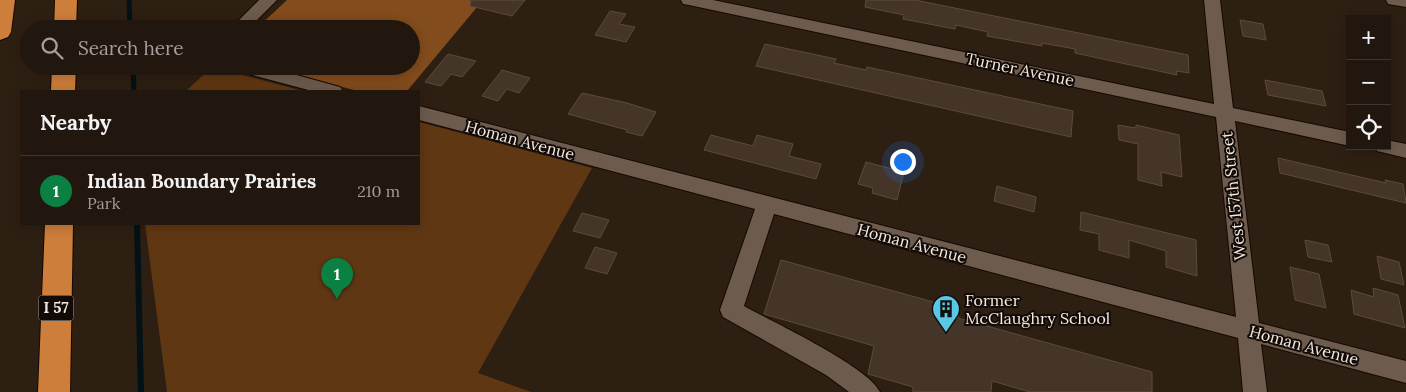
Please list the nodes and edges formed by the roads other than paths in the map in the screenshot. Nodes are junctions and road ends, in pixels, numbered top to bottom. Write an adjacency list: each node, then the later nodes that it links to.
1 (4, 0): 11 (highway)
2 (66, 0): 9 (highway)
3 (269, 0): 10 (street)
4 (690, 0): 8 (street, Turner Avenue)
5 (1212, 0): 16 (street, West 157th Street)
6 (1394, 0): 7 (street)
7 (1406, 2)
8 (743, 5): 16 (street, Turner Avenue)
9 (65, 20)
10 (248, 20)
11 (0, 32)
12 (64, 75): 14 (highway)
13 (274, 75): 15 (street)
14 (63, 90)
15 (330, 90)
16 (1224, 112): 18 (street, Turner Avenue); 23 (street, West 157th Street)
17 (420, 114): 21 (street, Homan Avenue)
18 (1346, 138)
19 (1391, 148): 20 (street)
20 (1406, 151)
21 (767, 204): 23 (street, Homan Avenue); 26 (street)
22 (59, 225): 25 (highway, I 57)
23 (1248, 330): 24 (street, Homan Avenue); 27 (street, West 157th Street)
24 (1406, 372)
25 (54, 392)
26 (868, 392)
27 (1255, 392)

